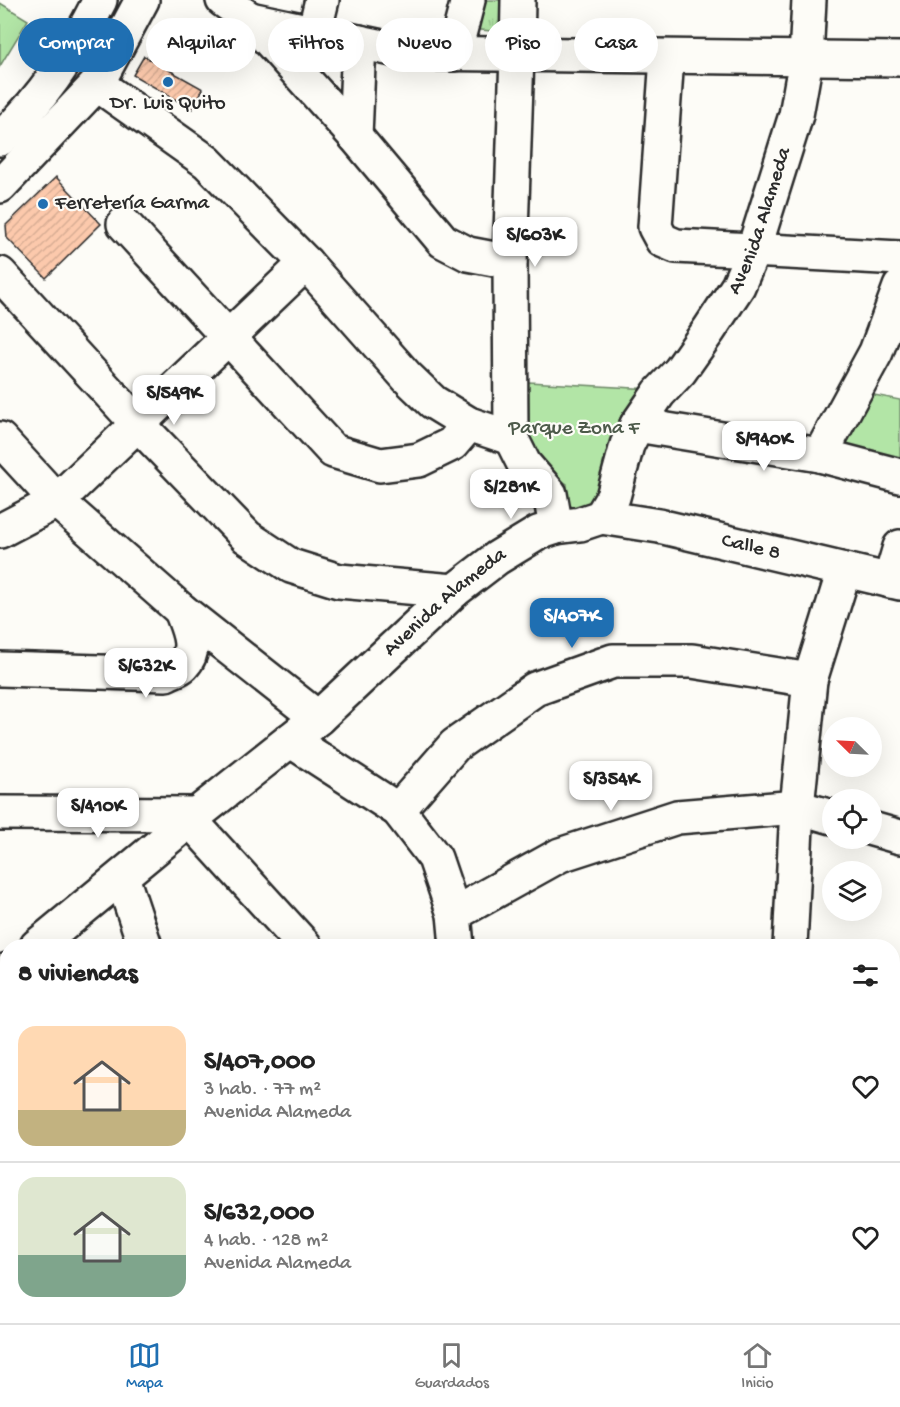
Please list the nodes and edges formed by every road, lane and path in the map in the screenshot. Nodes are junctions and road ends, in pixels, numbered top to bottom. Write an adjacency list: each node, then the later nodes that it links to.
1 (100, 0): 21 (street)
2 (142, 0): 19 (street)
3 (223, 0): 8 (street)
4 (322, 0): 9 (street)
5 (468, 0): 10 (street)
6 (518, 0): 11 (street)
7 (809, 0): 15 (street, Avenida Alameda)
8 (249, 18)
9 (318, 18)
10 (463, 18)
11 (518, 18)
12 (256, 26): 20 (street)
13 (562, 56): 14 (street)
14 (667, 57): 15 (street); 24 (street)
15 (806, 59): 16 (street); 24 (street, Avenida Alameda)
16 (900, 59)
17 (358, 72): 20 (street)
18 (517, 72): 26 (street)
19 (98, 84): 22 (street); 27 (street)
20 (355, 136): 26 (street)
21 (0, 138)
22 (0, 186)
23 (124, 224): 30 (street)
24 (754, 249): 25 (street); 33 (street, Avenida Alameda)
25 (900, 258)
26 (510, 262): 34 (street)
27 (306, 263): 30 (street); 32 (street)
28 (0, 274): 31 (street)
29 (900, 287): 36 (street)
30 (228, 337): 31 (street); 32 (street)
31 (138, 424): 38 (street); 45 (street)
32 (469, 424): 34 (street)
33 (637, 425): 36 (street); 39 (street, Avenida Alameda)
34 (511, 438): 40 (street)
35 (0, 439): 38 (street)
36 (820, 455): 37 (street)
37 (900, 476)
38 (57, 501): 41 (street); 46 (street)
39 (601, 517): 40 (street, Avenida Alameda); 43 (street, Calle 8)
40 (556, 527): 45 (street, Avenida Alameda)
41 (0, 531)
42 (900, 547): 44 (street)
43 (844, 571): 44 (street, Calle 8); 48 (street)
44 (895, 582)
45 (454, 591): 49 (street, Avenida Alameda)
46 (181, 610): 47 (street); 49 (street)
47 (0, 669)
48 (810, 680): 51 (street); 52 (street)
49 (318, 718): 50 (street, Avenida Alameda)
50 (290, 740): 52 (street); 55 (street, Avenida Alameda)
51 (797, 807): 54 (street); 59 (street); 64 (street)
52 (398, 810): 59 (street)
53 (0, 813): 55 (street)
54 (822, 815)
55 (193, 817): 58 (street, Avenida Alameda); 62 (street)
56 (882, 832): 57 (street)
57 (900, 837)
58 (122, 877): 60 (street, Avenida Alameda); 61 (street)
59 (454, 914): 63 (street)
60 (45, 939)
61 (143, 939)
62 (299, 939)
63 (456, 939)
64 (790, 939)

